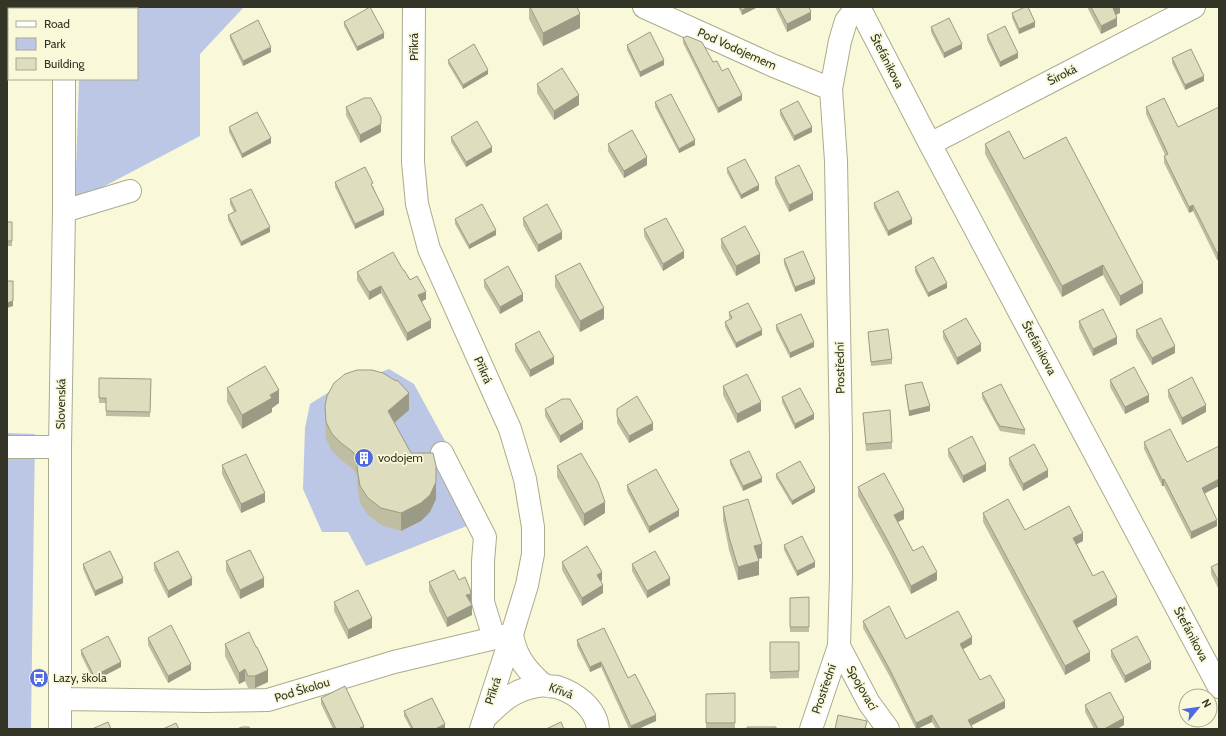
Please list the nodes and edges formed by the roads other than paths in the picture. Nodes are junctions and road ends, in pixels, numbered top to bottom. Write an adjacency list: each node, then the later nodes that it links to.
1 (414, 7): 13 (street, Příkrá)
2 (644, 7): 6 (street, Pod Vodojemem)
3 (858, 7): 6 (street, Prostřední); 7 (street, Štefánikova)
4 (1194, 7): 7 (street, Široká)
5 (64, 80): 9 (street, Slovenská)
6 (832, 90): 14 (street, Prostřední)
7 (930, 144): 16 (street, Štefánikova)
8 (130, 191): 9 (street)
9 (64, 211): 11 (street, Slovenská)
10 (7, 447): 11 (street)
11 (60, 448): 17 (street, Slovenská)
12 (442, 453): 13 (street, Křivá)
13 (503, 636): 15 (street, Křivá); 17 (street, Pod Školou); 18 (street, Příkrá)
14 (839, 646): 21 (street, Prostřední); 22 (street, Spojovací)
15 (544, 685): 18 (street); 20 (street, Křivá)
16 (1219, 687)
17 (61, 699): 19 (street, Slovenská)
18 (482, 725)
19 (60, 729)
20 (598, 729)
21 (811, 729)
22 (888, 729)

